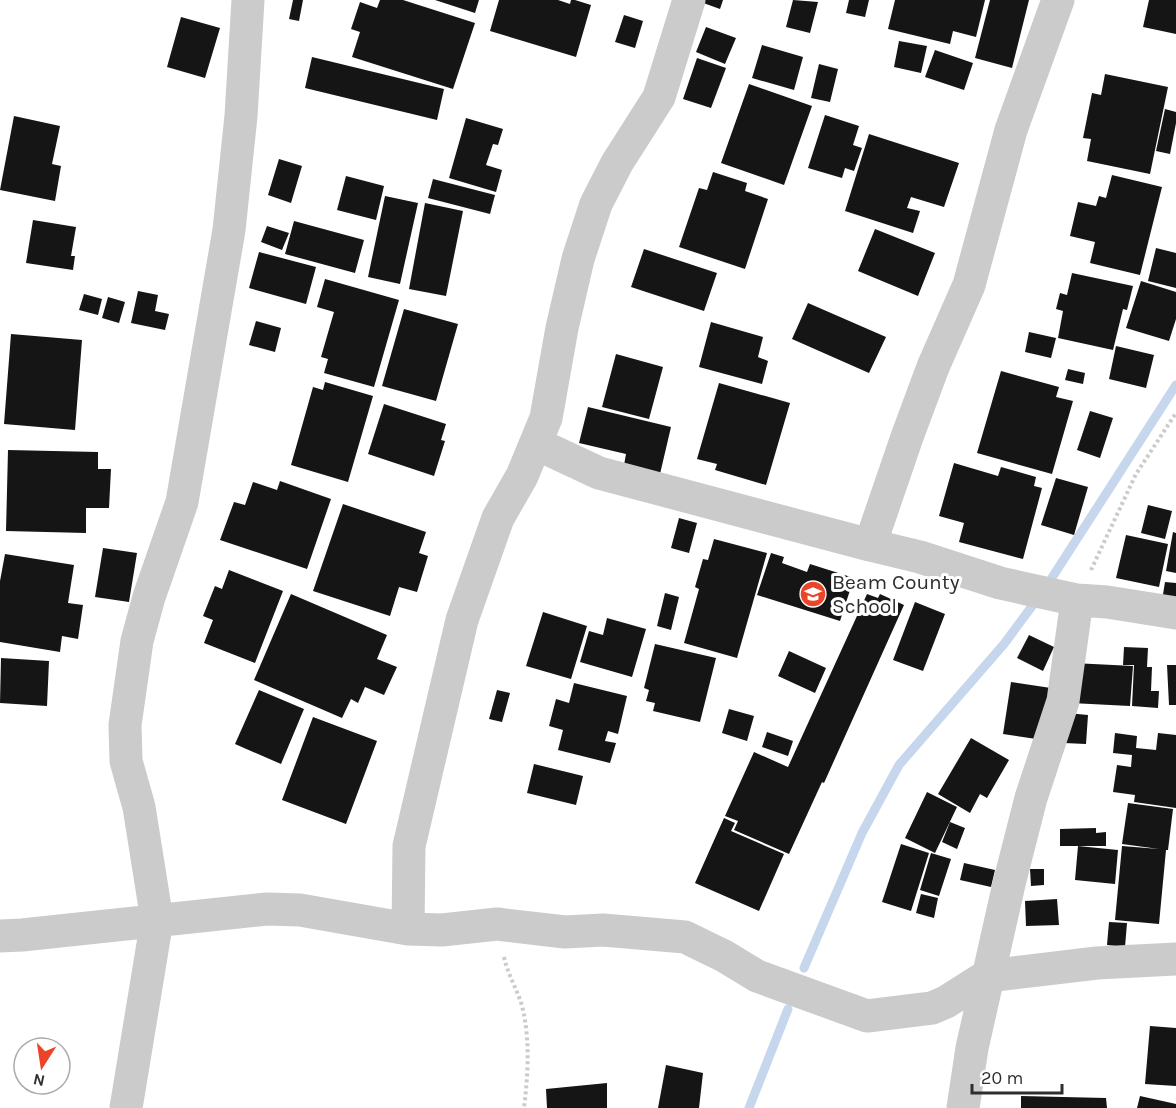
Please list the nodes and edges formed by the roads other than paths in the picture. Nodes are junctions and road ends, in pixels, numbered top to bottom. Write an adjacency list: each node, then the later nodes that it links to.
1 (248, 0): 8 (street)
2 (689, 0): 4 (street)
3 (1058, 0): 5 (street)
4 (537, 444): 5 (street); 9 (street)
5 (870, 545): 6 (street)
6 (1067, 598): 7 (street); 12 (street)
7 (1176, 613)
8 (157, 920): 9 (street); 10 (street); 13 (street)
9 (408, 929): 12 (street)
10 (0, 936)
11 (1176, 959): 12 (street)
12 (987, 976): 14 (street)
13 (126, 1108)
14 (963, 1108)

